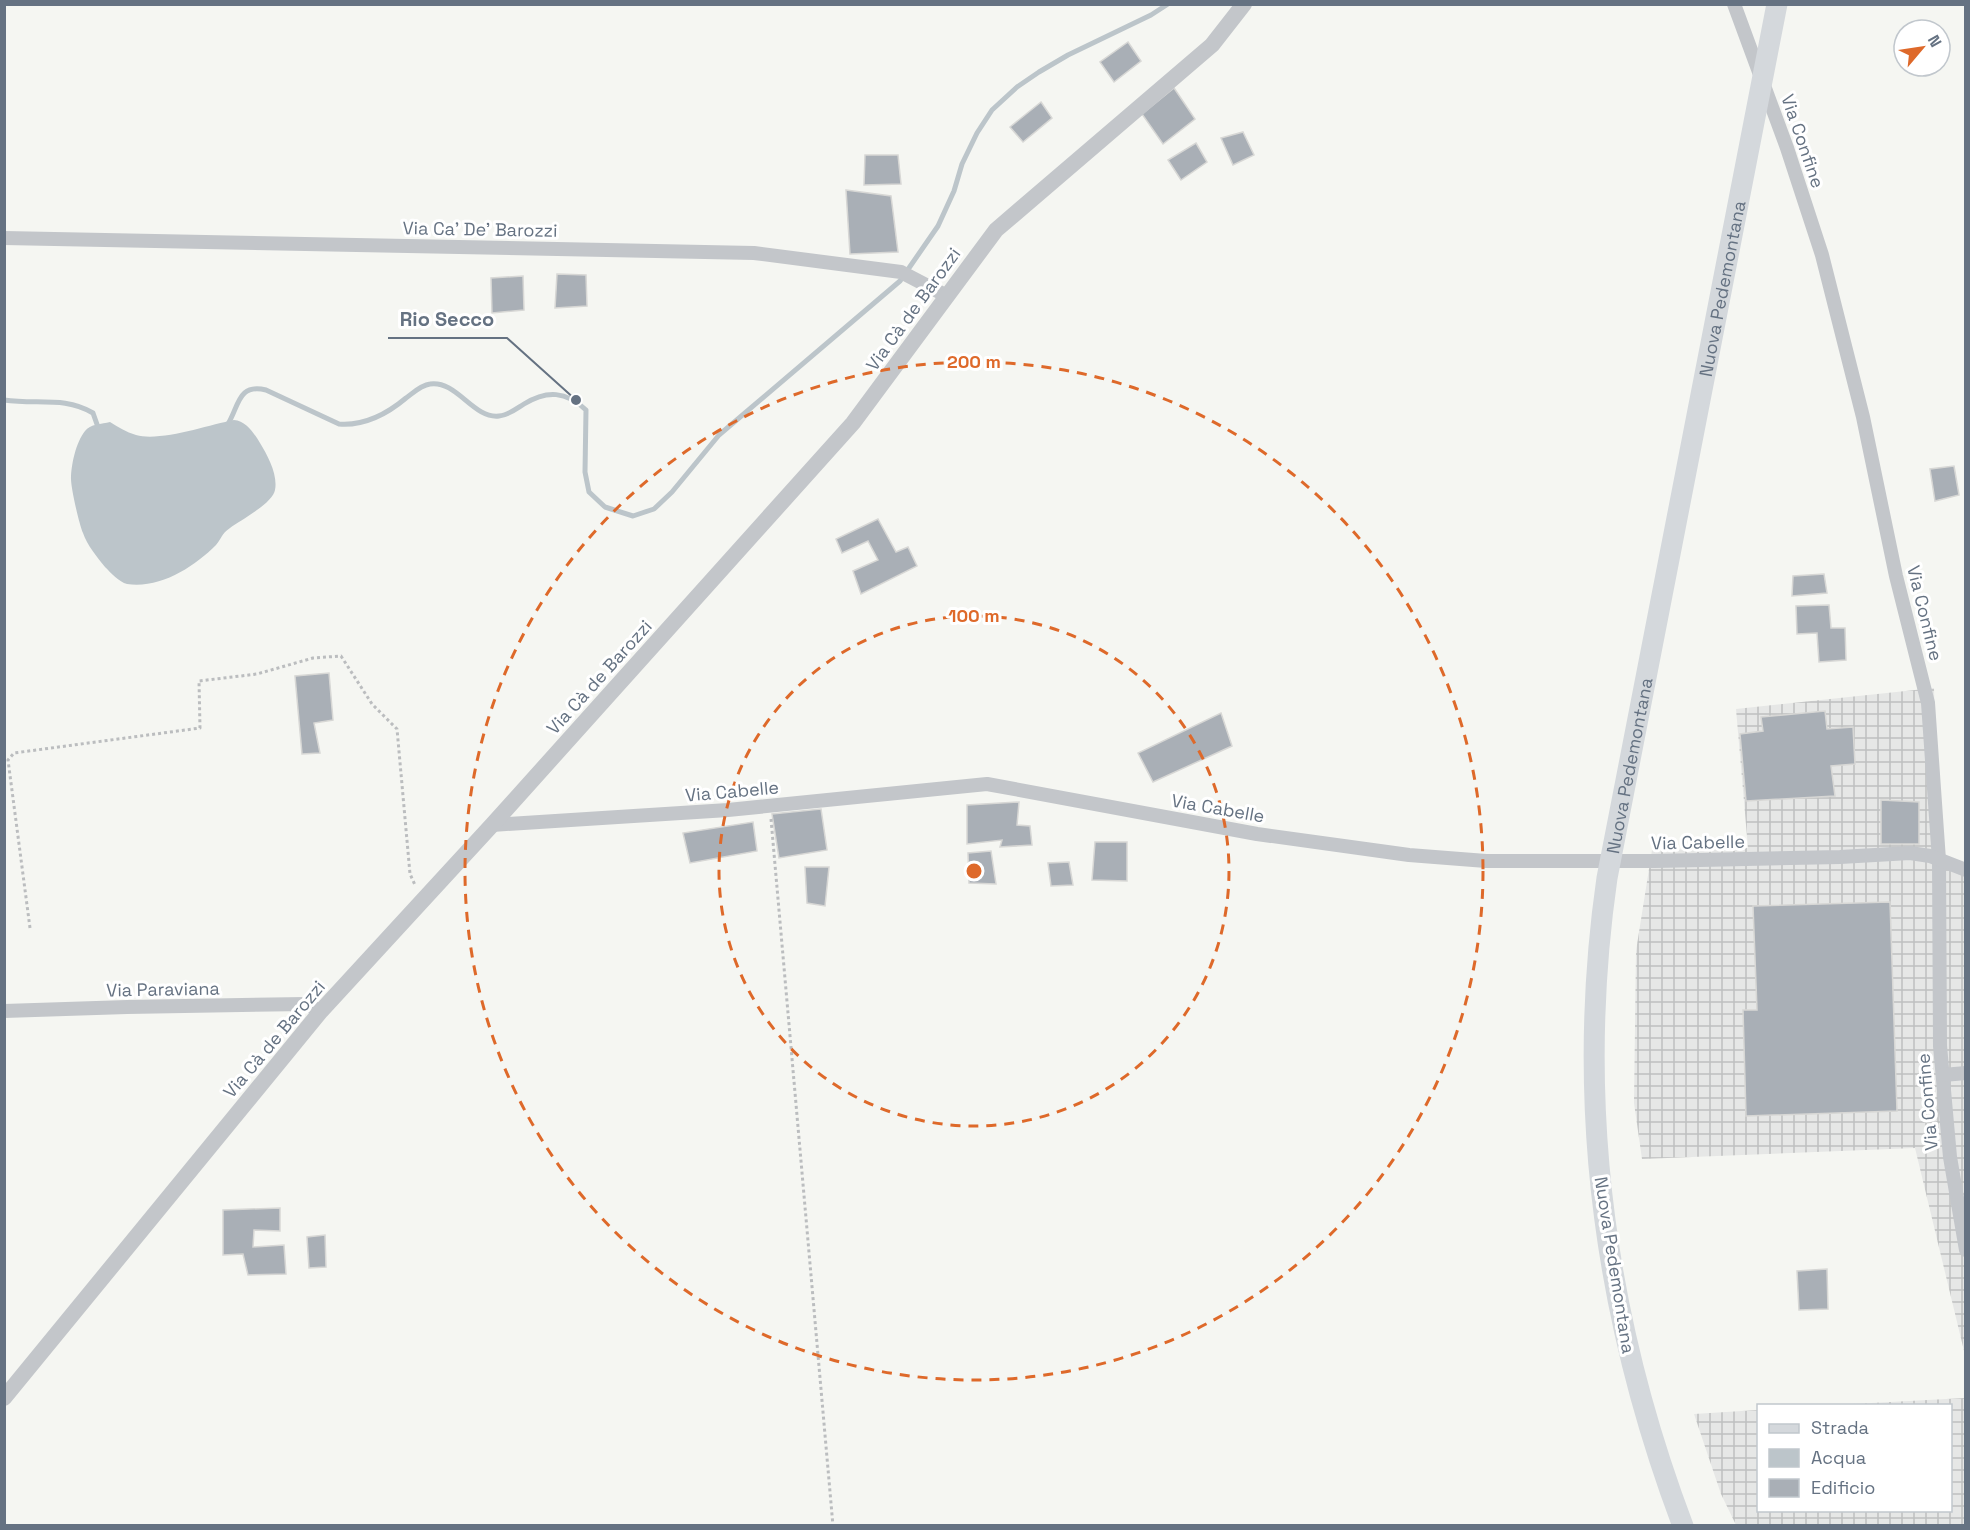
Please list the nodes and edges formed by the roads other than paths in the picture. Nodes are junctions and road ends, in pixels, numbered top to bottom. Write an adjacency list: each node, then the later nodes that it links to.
1 (1244, 4): 5 (street, Via Cà de Barozzi)
2 (1734, 4): 7 (street, Via Confine)
3 (1777, 4): 15 (main road, Nuova Pedemontana)
4 (4, 238): 5 (street, Via Ca' De' Barozzi)
5 (947, 296): 6 (street, Via Cà de Barozzi)
6 (492, 825): 7 (street, Via Cabelle); 10 (street, Via Cà de Barozzi)
7 (1939, 860): 8 (street, Via Cabelle); 12 (street, Via Confine)
8 (1965, 870)
9 (4, 1011): 10 (street, Via Paraviana)
10 (321, 1011): 14 (street, Via Cà de Barozzi)
11 (1965, 1073): 12 (street)
12 (1942, 1075): 13 (street, Via Confine)
13 (1965, 1250)
14 (4, 1398)
15 (1683, 1526)

